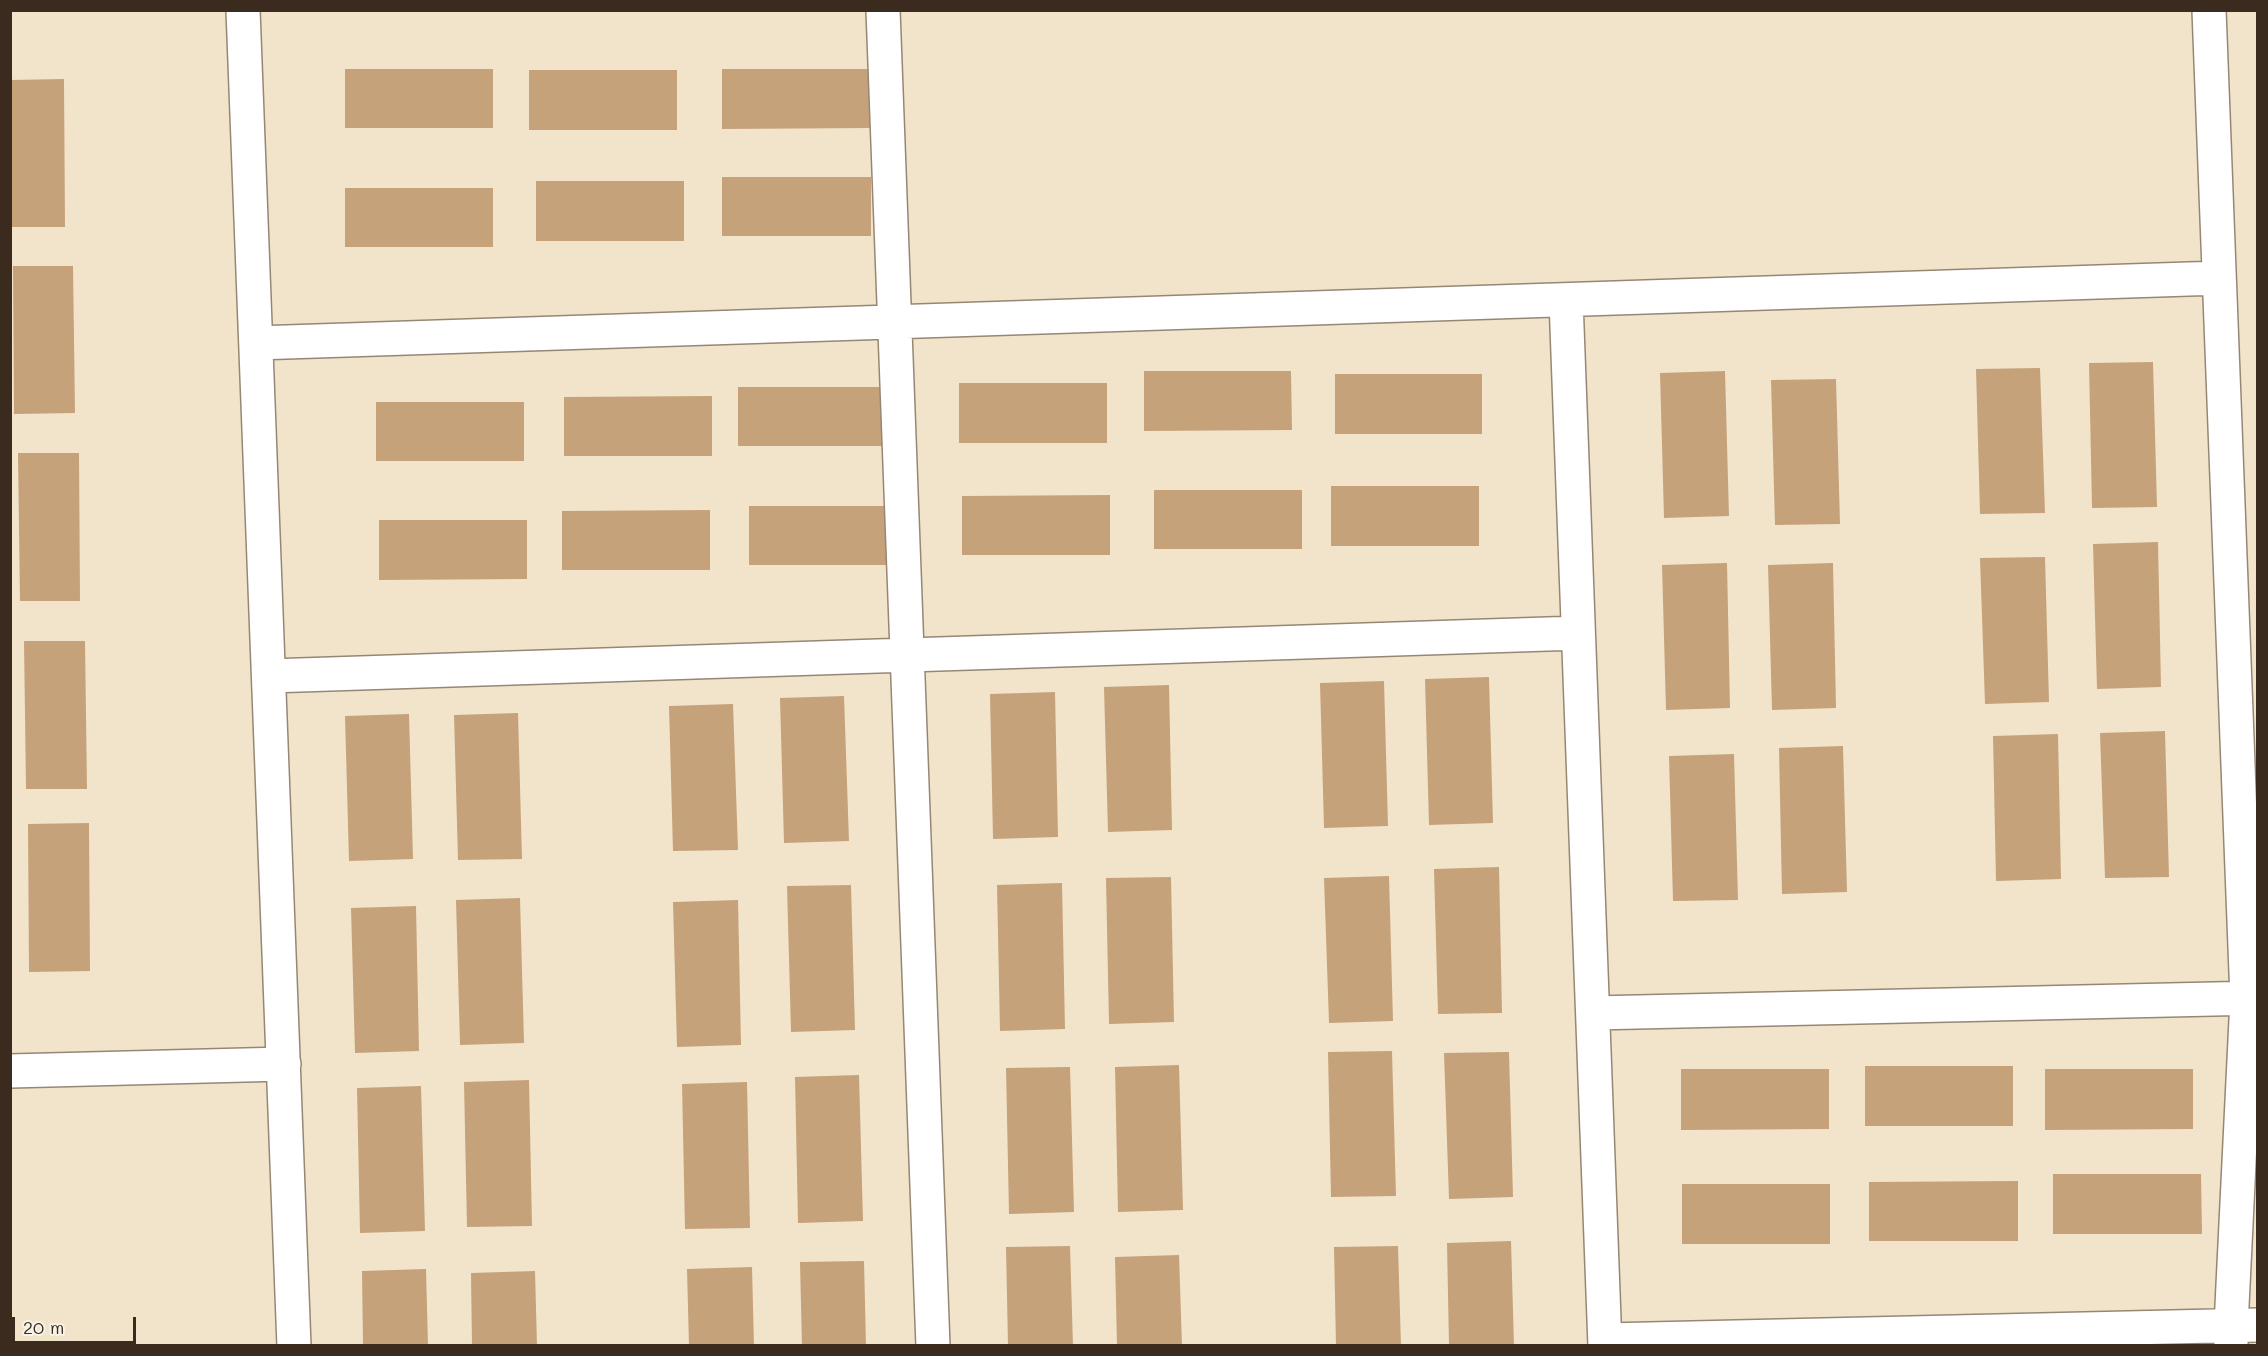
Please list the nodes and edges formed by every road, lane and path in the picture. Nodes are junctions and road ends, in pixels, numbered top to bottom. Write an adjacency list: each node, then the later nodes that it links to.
1 (243, 10): 7 (lane)
2 (883, 10): 6 (lane)
3 (2209, 10): 4 (lane)
4 (2219, 278): 5 (lane); 11 (lane)
5 (1566, 300): 6 (lane); 8 (lane)
6 (894, 322): 7 (lane); 9 (lane)
7 (256, 343): 10 (lane)
8 (1578, 633): 9 (lane); 12 (lane)
9 (907, 655): 10 (lane); 18 (lane)
10 (269, 676): 13 (lane)
11 (2252, 998): 12 (lane); 15 (lane)
12 (1593, 1013): 16 (lane)
13 (284, 1064): 14 (lane); 17 (lane)
14 (10, 1071)
15 (2240, 1332): 16 (lane)
16 (1605, 1343)
17 (294, 1346)
18 (933, 1346)

